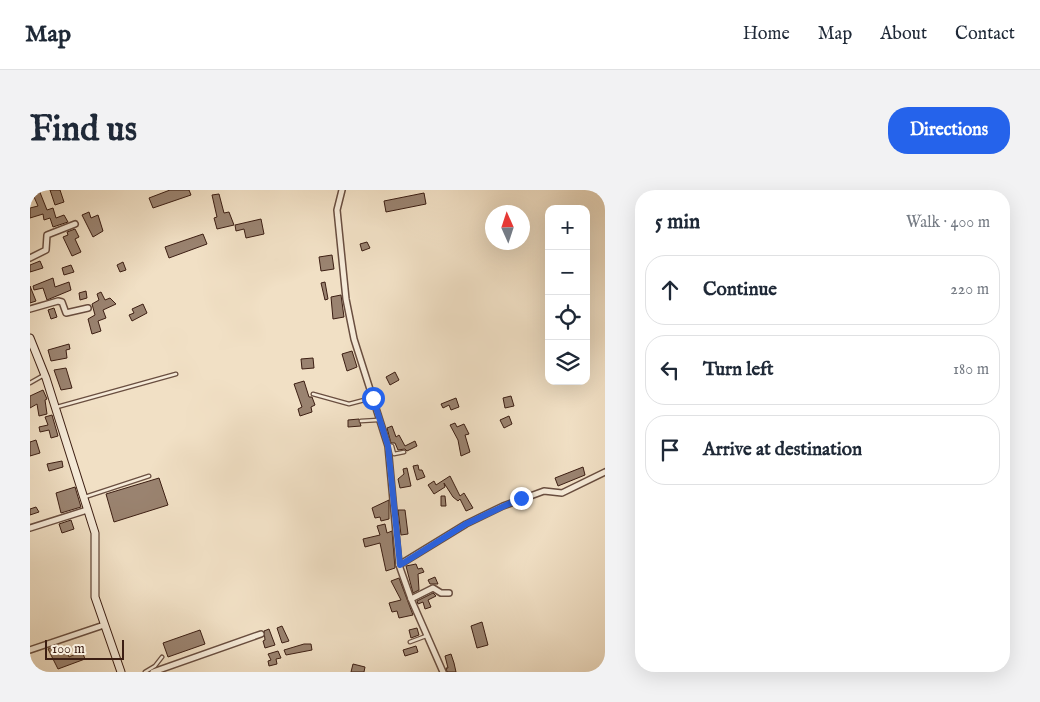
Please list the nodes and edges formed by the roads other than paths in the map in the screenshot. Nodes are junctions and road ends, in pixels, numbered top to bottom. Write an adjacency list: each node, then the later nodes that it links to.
1 (342, 190): 12 (street)
2 (75, 224): 3 (street)
3 (30, 258)
4 (88, 308): 5 (street)
5 (30, 309)
6 (30, 338): 7 (street)
7 (33, 353): 9 (street)
8 (176, 374): 13 (lane)
9 (44, 375): 10 (lane); 13 (street)
10 (30, 383)
11 (313, 394): 12 (lane)
12 (373, 398): 14 (street)
13 (55, 408): 20 (street)
14 (380, 420): 15 (lane); 16 (street)
15 (361, 421)
16 (388, 446): 17 (lane); 23 (street)
17 (404, 452)
18 (605, 472): 23 (street)
19 (149, 476): 20 (lane)
20 (84, 497): 21 (street)
21 (88, 510): 22 (street); 26 (street)
22 (30, 528)
23 (400, 565): 25 (street)
24 (449, 593): 25 (street)
25 (411, 599): 28 (street)
26 (104, 625): 30 (street); 32 (street)
27 (260, 634): 34 (street)
28 (427, 635): 29 (lane); 35 (street)
29 (410, 642)
30 (30, 650)
31 (162, 657): 33 (lane)
32 (121, 672)
33 (145, 672)
34 (153, 672)
35 (443, 672)

